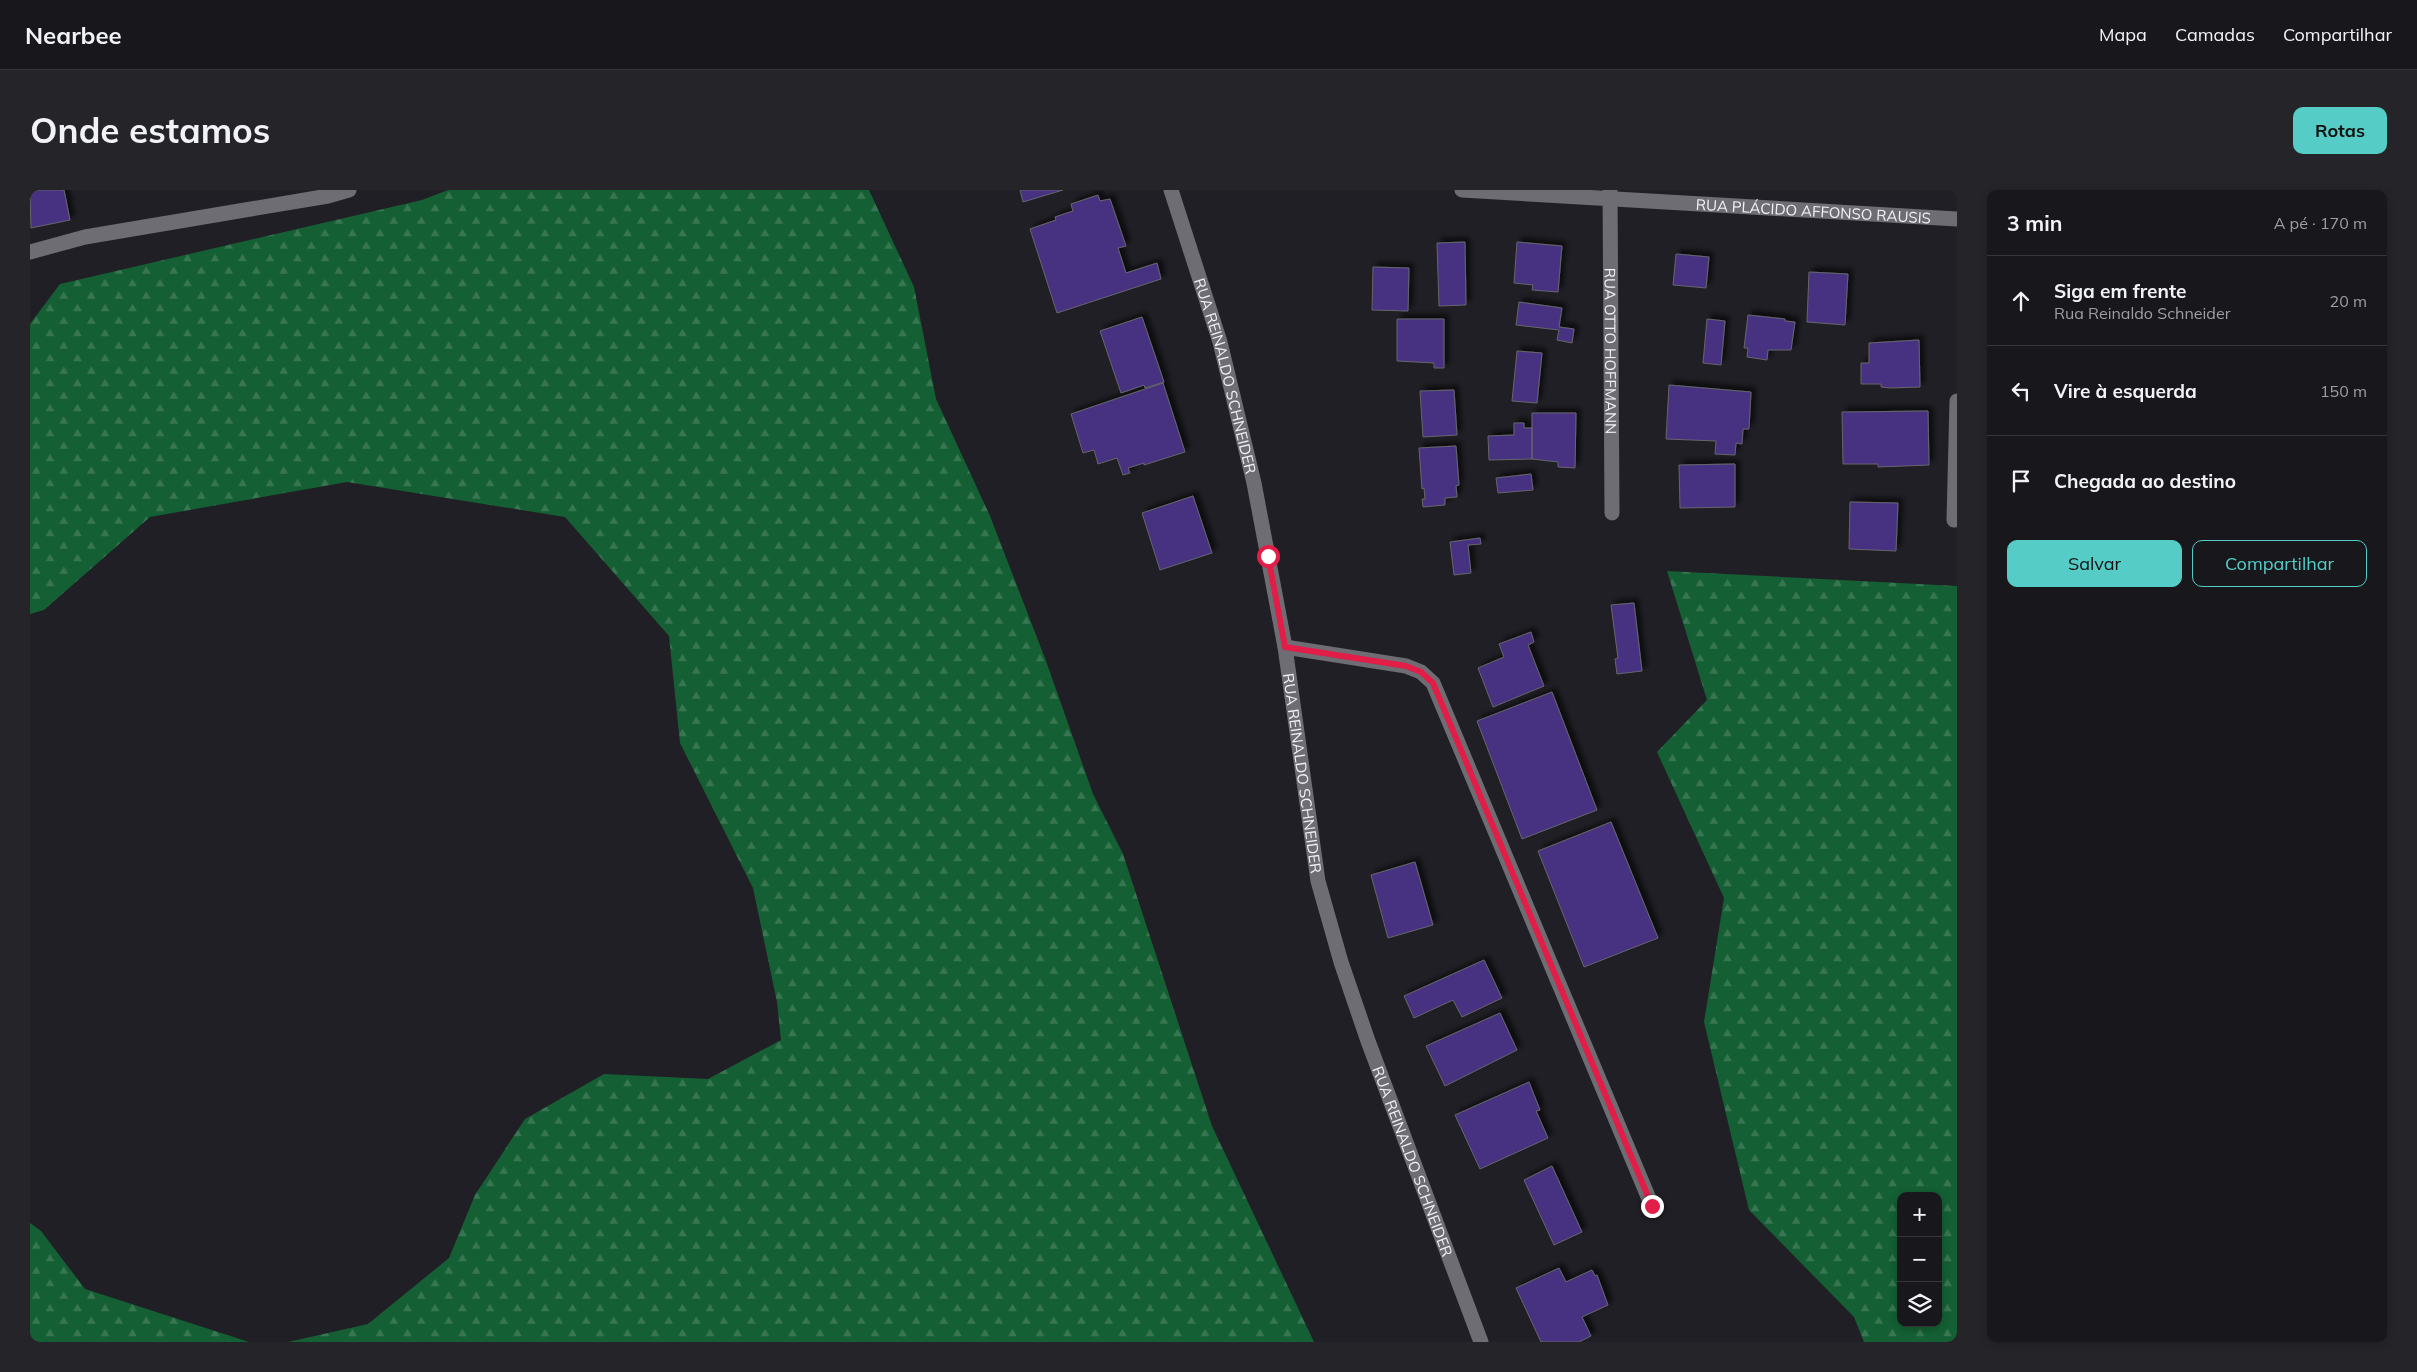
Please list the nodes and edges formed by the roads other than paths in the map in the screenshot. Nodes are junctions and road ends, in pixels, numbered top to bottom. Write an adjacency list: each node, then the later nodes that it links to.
1 (349, 190): 6 (street)
2 (1176, 190): 10 (street, RUA REINALDO SCHNEIDER)
3 (1462, 190): 4 (street, RUA PLÁCIDO AFFONSO RAUSIS)
4 (1610, 194): 5 (street, RUA PLÁCIDO AFFONSO RAUSIS); 8 (street, RUA OTTO HOFFMANN)
5 (1957, 219)
6 (30, 252)
7 (1957, 401): 9 (street)
8 (1612, 513)
9 (1954, 520)
10 (1285, 647): 11 (street); 12 (street, RUA REINALDO SCHNEIDER)
11 (1652, 1206)
12 (1481, 1342)

